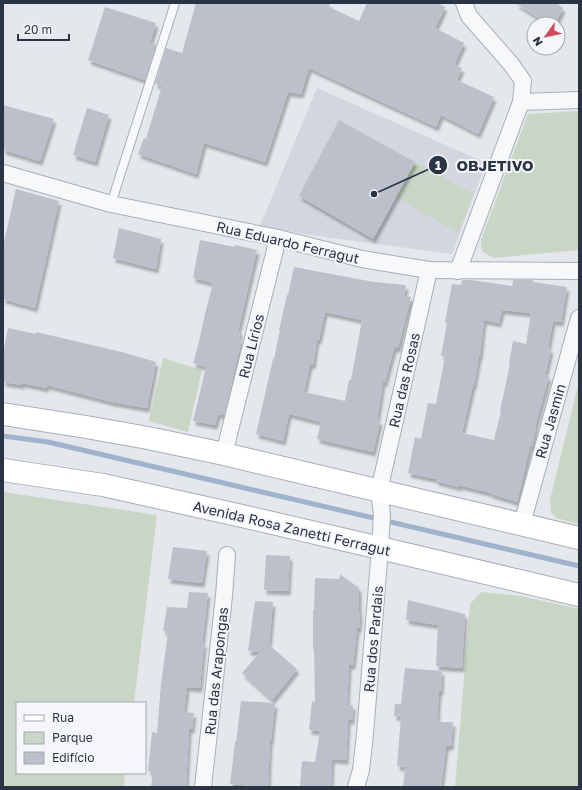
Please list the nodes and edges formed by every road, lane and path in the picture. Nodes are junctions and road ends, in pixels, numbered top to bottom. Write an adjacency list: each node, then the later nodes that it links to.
1 (175, 3): 6 (lane)
2 (464, 3): 4 (street)
3 (579, 100): 4 (street)
4 (521, 102): 9 (street)
5 (3, 173): 6 (street, Rua Eduardo Ferragut)
6 (111, 204): 7 (street, Rua Eduardo Ferragut)
7 (278, 238): 8 (street, Rua Eduardo Ferragut); 13 (street, Rua Lírios)
8 (429, 270): 9 (street, Rua Eduardo Ferragut); 15 (street, Rua das Rosas)
9 (458, 271): 10 (street, Rua Eduardo Ferragut)
10 (579, 271)
11 (579, 318): 16 (street, Rua Jasmin)
12 (3, 414): 13 (main road)
13 (224, 454): 15 (main road)
14 (3, 470): 18 (main road, Avenida Rosa Zanetti Ferragut)
15 (379, 491): 16 (main road); 18 (street, Rua dos Pardais)
16 (522, 524): 17 (main road)
17 (579, 538)
18 (380, 548): 20 (main road, Avenida Rosa Zanetti Ferragut); 22 (street, Rua dos Pardais)
19 (227, 555): 21 (street, Rua das Arapongas)
20 (579, 595)
21 (203, 787)
22 (356, 787)

